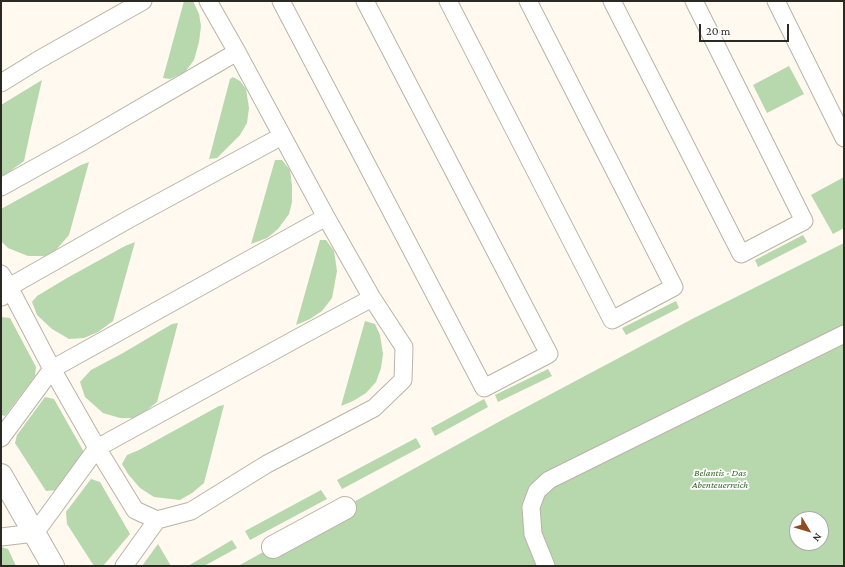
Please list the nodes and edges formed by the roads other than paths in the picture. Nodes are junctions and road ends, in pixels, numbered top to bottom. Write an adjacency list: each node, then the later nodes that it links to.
1 (143, 1): 11 (lane)
2 (208, 1): 10 (lane)
3 (281, 1): 4 (lane)
4 (365, 1)
5 (448, 1): 6 (lane)
6 (528, 1)
7 (612, 1): 8 (lane)
8 (694, 1)
9 (776, 1): 13 (lane)
10 (237, 52): 12 (lane); 14 (lane)
11 (1, 83)
12 (282, 136): 15 (lane); 16 (lane)
13 (844, 138)
14 (1, 187)
15 (326, 217): 17 (lane); 19 (lane)
16 (4, 286): 19 (lane)
17 (372, 298): 21 (lane); 24 (lane)
18 (844, 334): 30 (lane)
19 (52, 369): 20 (lane); 21 (lane)
20 (1, 438)
21 (97, 448): 24 (lane); 25 (lane)
22 (1, 474): 25 (street)
23 (345, 508): 27 (street)
24 (157, 520): 29 (lane)
25 (35, 533): 26 (lane); 28 (street)
26 (1, 537)
27 (273, 547)
28 (54, 566)
29 (124, 566)
30 (546, 566)

